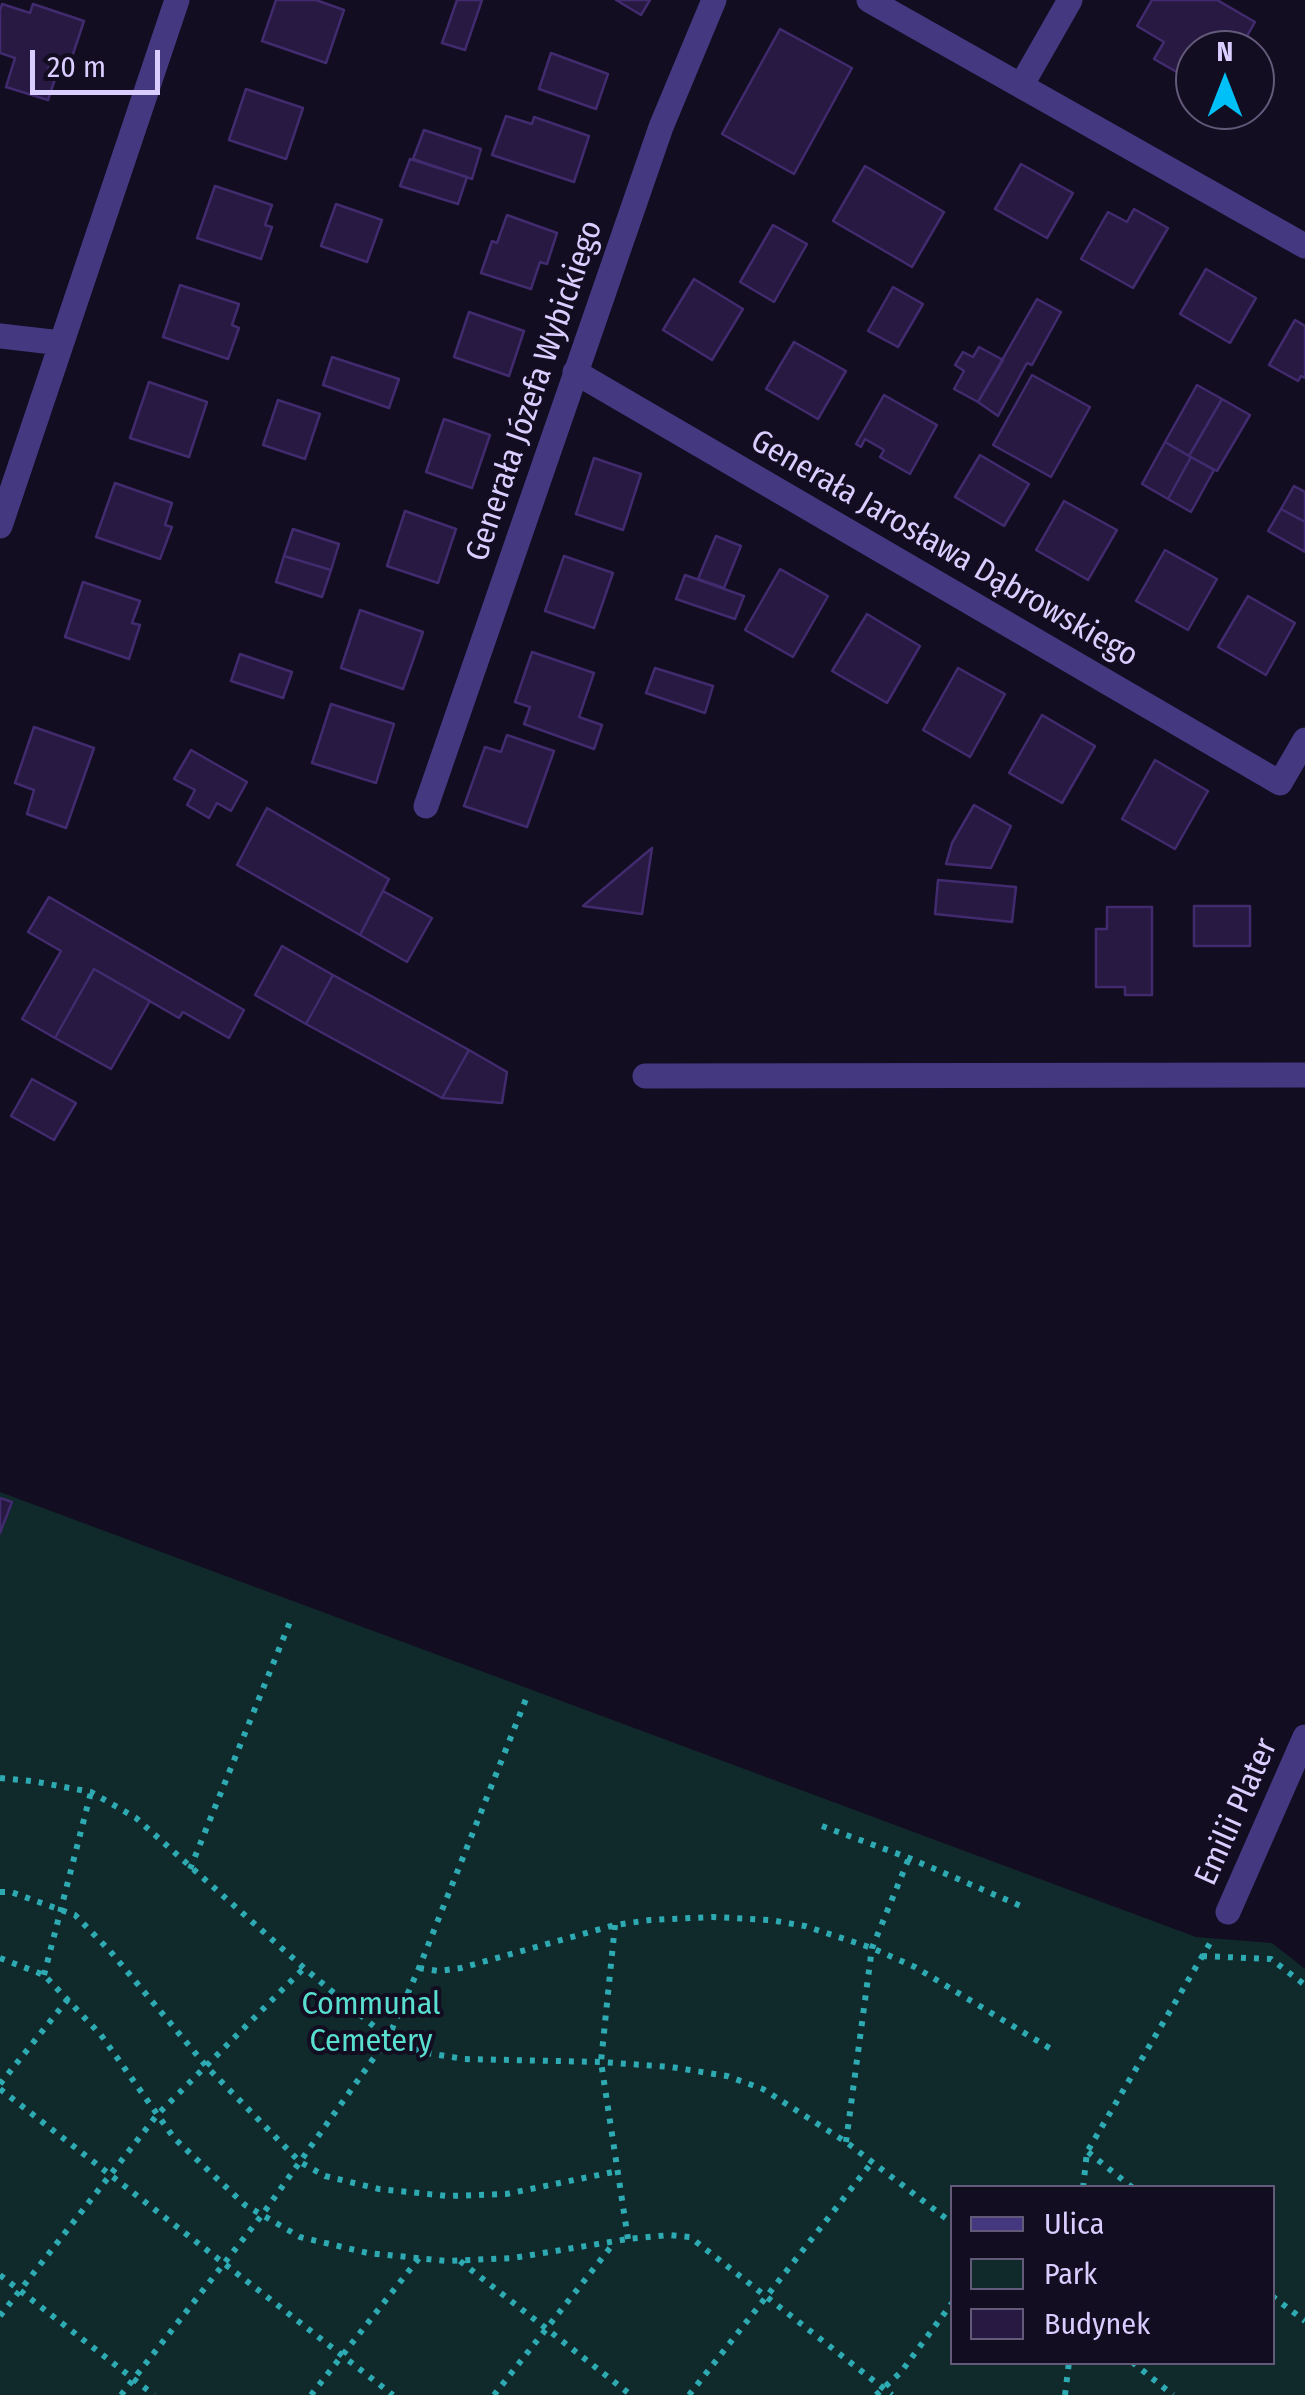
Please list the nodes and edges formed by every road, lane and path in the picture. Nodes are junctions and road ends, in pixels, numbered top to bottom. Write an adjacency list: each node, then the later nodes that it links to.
1 (177, 0): 8 (street)
2 (714, 0): 9 (street, Generała Józefa Wybickiego)
3 (869, 0): 5 (street)
4 (1070, 0): 5 (street)
5 (1021, 86): 6 (street)
6 (1305, 246)
7 (0, 336): 8 (street)
8 (61, 343): 10 (street)
9 (576, 372): 11 (street, Generała Jarosława Dąbrowskiego); 12 (street, Generała Józefa Wybickiego)
10 (0, 526)
11 (1305, 740)
12 (426, 806)
13 (1305, 1075): 14 (street)
14 (646, 1076)
15 (292, 1616): 22 (path)
16 (526, 1698): 32 (path)
17 (1305, 1737): 26 (street, Emilii Plater)
18 (0, 1778): 19 (path)
19 (91, 1792): 22 (path); 25 (path)
20 (822, 1826): 21 (path)
21 (909, 1858): 24 (path); 28 (path)
22 (190, 1868): 31 (path)
23 (0, 1892): 25 (path)
24 (1020, 1906)
25 (61, 1910): 33 (path); 39 (path)
26 (1228, 1912): 29 (path)
27 (615, 1925): 28 (path); 32 (path); 38 (path)
28 (872, 1948): 37 (path); 42 (path)
29 (1202, 1956): 34 (path); 43 (path)
30 (0, 1958): 33 (path)
31 (304, 1968): 36 (path); 39 (path)
32 (419, 1968): 36 (path)
33 (44, 1974): 35 (path)
34 (1305, 1986)
35 (68, 1999): 40 (path); 41 (path)
36 (388, 2038): 38 (path); 45 (path)
37 (1051, 2048)
38 (600, 2062): 42 (path); 46 (path)
39 (207, 2067): 41 (path); 45 (path)
40 (0, 2087): 47 (path)
41 (157, 2116): 47 (path); 50 (path)
42 (846, 2142): 44 (path)
43 (1087, 2152): 48 (path); 49 (path)
44 (873, 2161): 51 (path); 59 (path)
45 (300, 2162): 46 (path); 50 (path)
46 (618, 2171): 52 (path)
47 (110, 2175): 56 (path); 58 (path)
48 (1083, 2185)
49 (1129, 2185)
50 (262, 2215): 54 (path); 56 (path)
51 (950, 2221)
52 (628, 2239): 53 (path); 59 (path)
53 (615, 2242): 55 (path); 64 (path)
54 (419, 2258): 55 (path); 65 (path)
55 (459, 2260): 64 (path)
56 (224, 2264): 65 (path); 68 (path)
57 (0, 2275): 58 (path)
58 (20, 2290): 62 (path); 68 (path)
59 (766, 2297): 69 (path); 76 (path)
60 (1275, 2298): 63 (path)
61 (950, 2306): 69 (path)
62 (0, 2316)
63 (1305, 2321)
64 (546, 2329): 74 (path); 75 (path)
65 (342, 2356): 72 (path); 73 (path)
66 (1069, 2365): 79 (path)
67 (1136, 2365): 80 (path)
68 (133, 2379): 70 (path); 71 (path)
69 (884, 2388): 77 (path); 78 (path)
70 (120, 2395)
71 (154, 2395)
72 (312, 2395)
73 (393, 2395)
74 (494, 2395)
75 (631, 2395)
76 (690, 2395)
77 (876, 2395)
78 (892, 2395)
79 (1065, 2395)
80 (1174, 2395)

